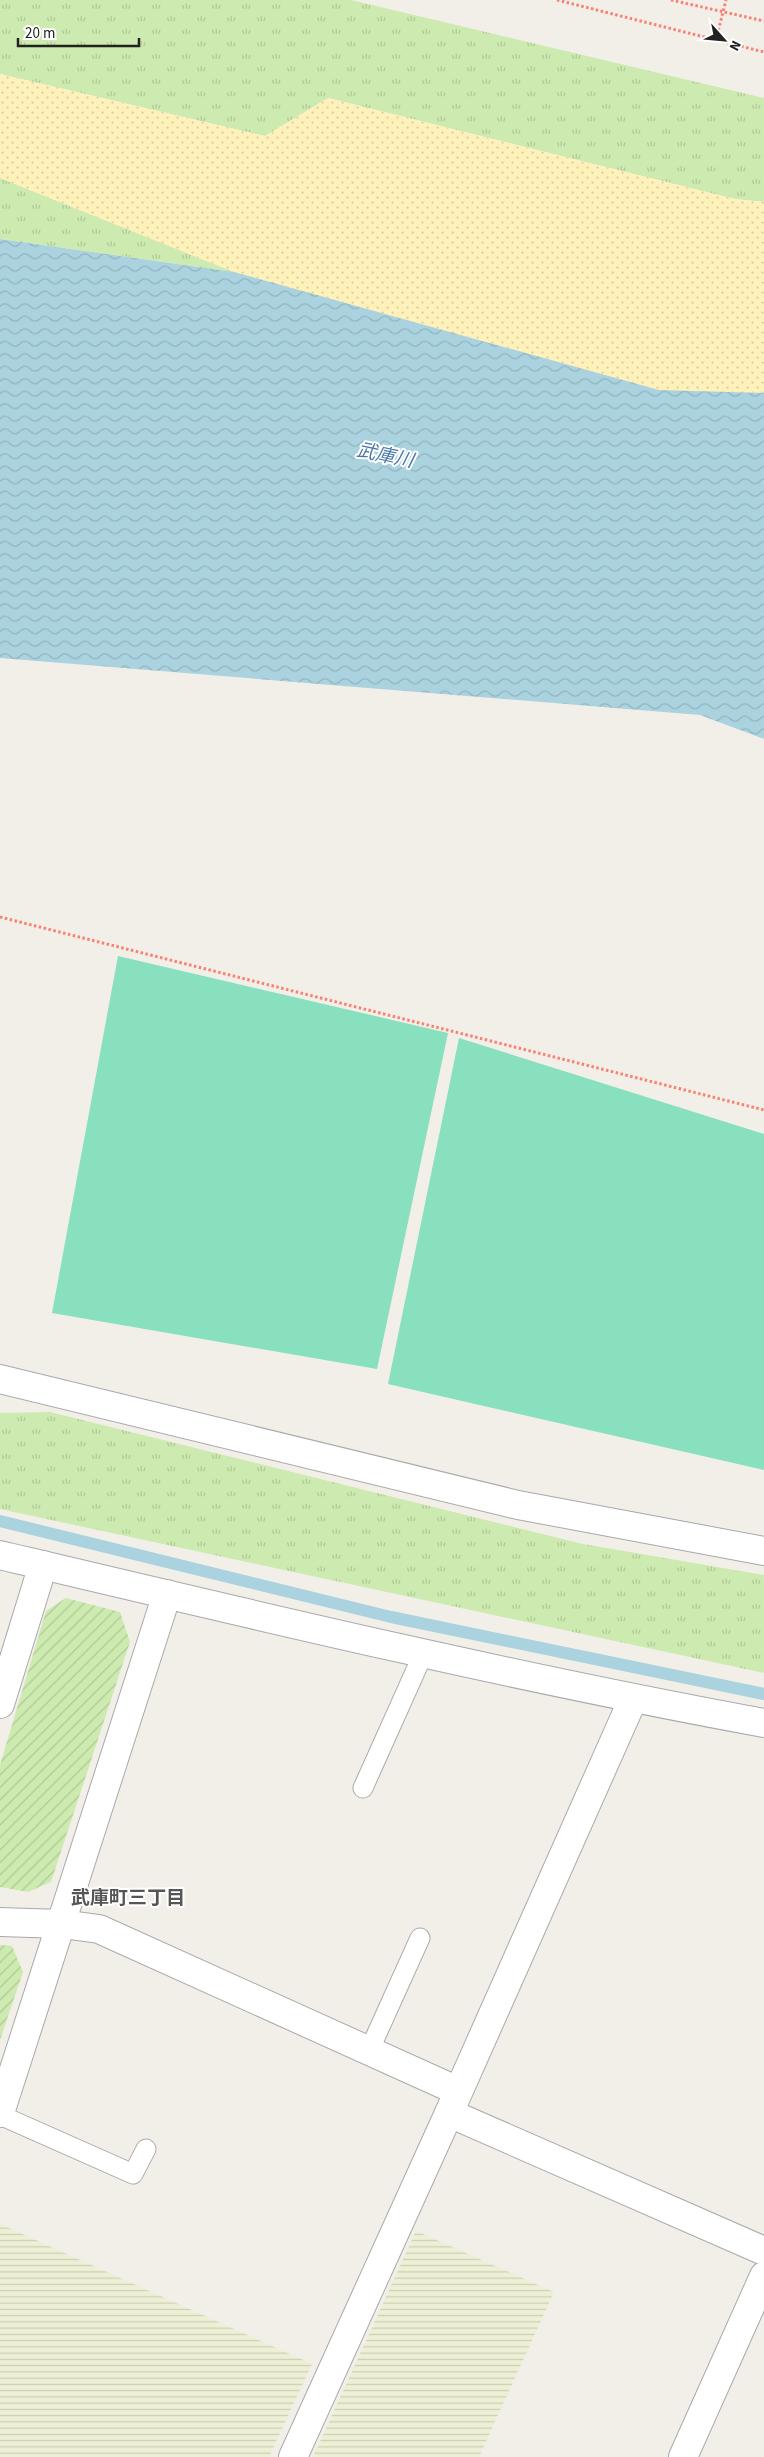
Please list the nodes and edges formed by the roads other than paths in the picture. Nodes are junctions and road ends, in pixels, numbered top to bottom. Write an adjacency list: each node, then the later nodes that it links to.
1 (0, 1379): 2 (street)
2 (50, 1391): 3 (street); 4 (street)
3 (0, 1394)
4 (764, 1550)
5 (0, 1555): 6 (street)
6 (43, 1565): 7 (street); 10 (street)
7 (166, 1594): 8 (street); 14 (street)
8 (424, 1652): 9 (street); 12 (lane)
9 (633, 1699): 11 (street); 17 (street)
10 (0, 1704)
11 (764, 1723)
12 (363, 1788)
13 (0, 1922): 14 (street)
14 (62, 1924): 16 (street); 18 (street)
15 (420, 1938): 16 (lane)
16 (369, 2051): 17 (street)
17 (453, 2102): 20 (street); 22 (street)
18 (0, 2114): 19 (lane)
19 (146, 2149)
20 (764, 2252)
21 (764, 2276): 23 (street)
22 (293, 2457)
23 (683, 2457)

